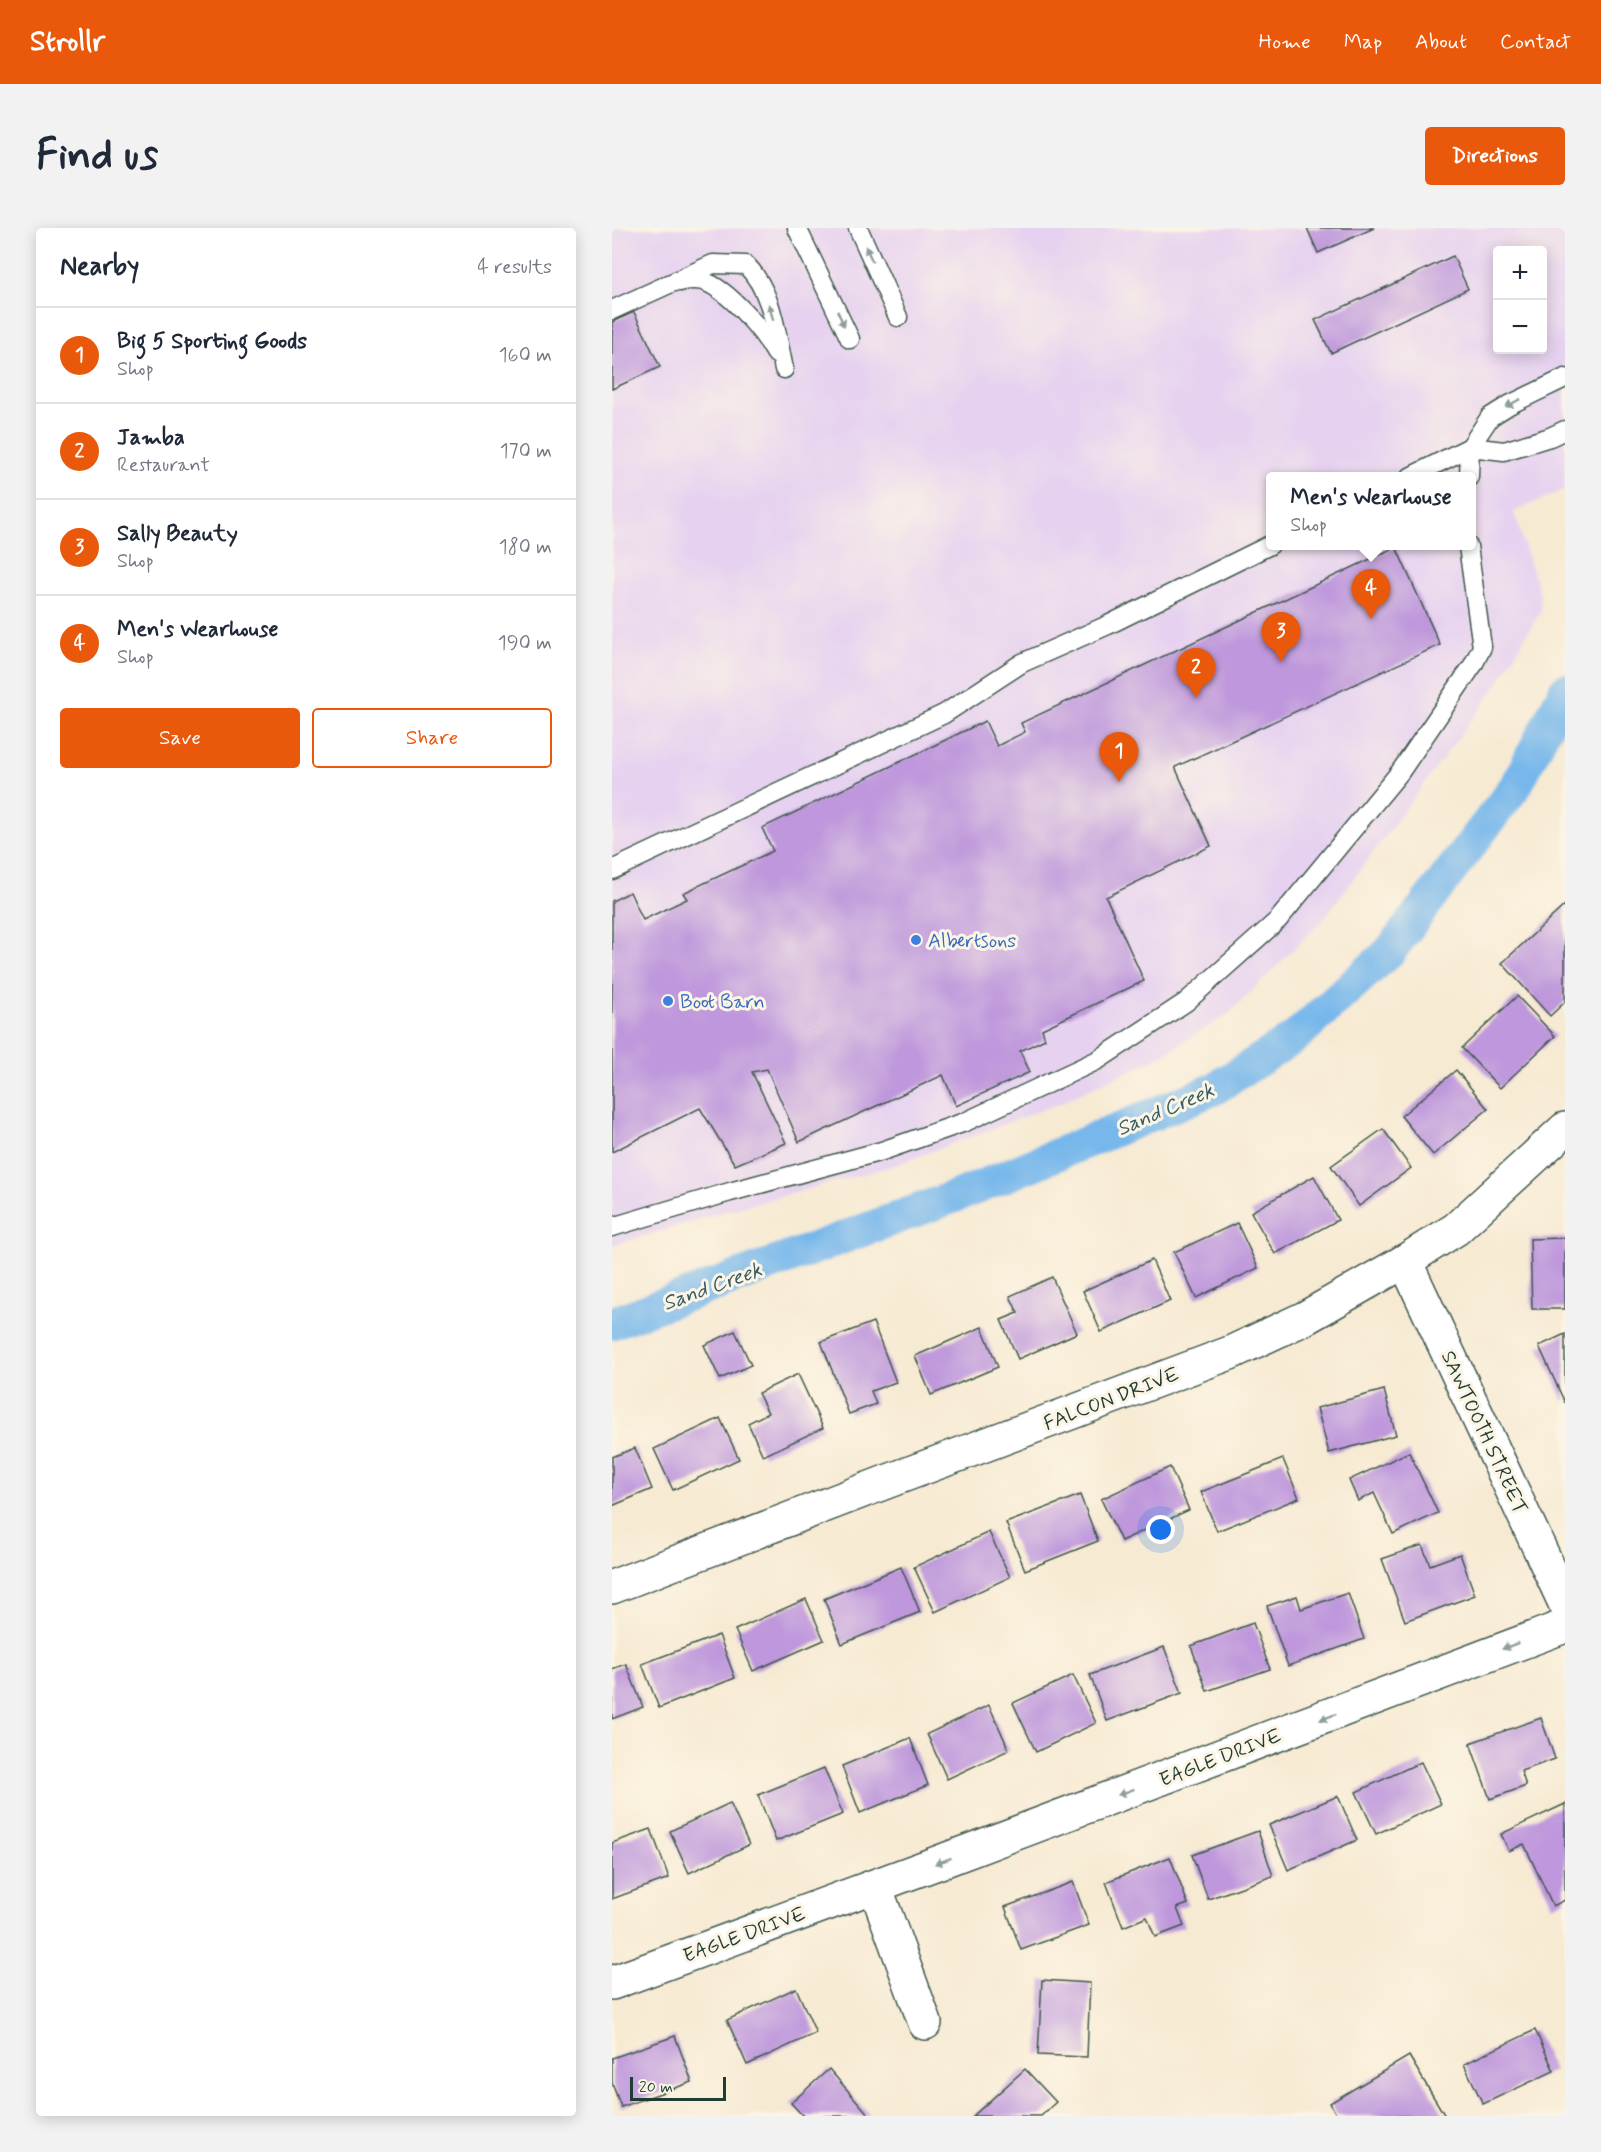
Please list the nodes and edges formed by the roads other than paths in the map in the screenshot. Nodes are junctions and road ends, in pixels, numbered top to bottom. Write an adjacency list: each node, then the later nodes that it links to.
1 (798, 228): 6 (lane, one-way to 6)
2 (858, 228): 5 (lane, one-way to 2)
3 (649, 293): 3 (lane, one-way to 3); 4 (lane)
4 (612, 310)
5 (898, 317)
6 (850, 339)
7 (1565, 378): 9 (lane, one-way to 9)
8 (1565, 430): 9 (lane)
9 (1470, 447): 10 (lane); 11 (lane)
10 (1420, 472)
11 (1469, 472)
12 (1266, 547): 14 (lane)
13 (1469, 550): 16 (lane)
14 (612, 870)
15 (1565, 1129): 17 (street, FALCON DRIVE)
16 (612, 1227)
17 (1405, 1261): 18 (street, FALCON DRIVE); 19 (street, SAWTOOTH STREET)
18 (612, 1587)
19 (1565, 1603)
20 (1565, 1626): 21 (street, EAGLE DRIVE, one-way to 21)
21 (875, 1886): 22 (street, EAGLE DRIVE); 23 (street)
22 (612, 1983)
23 (925, 2023)

